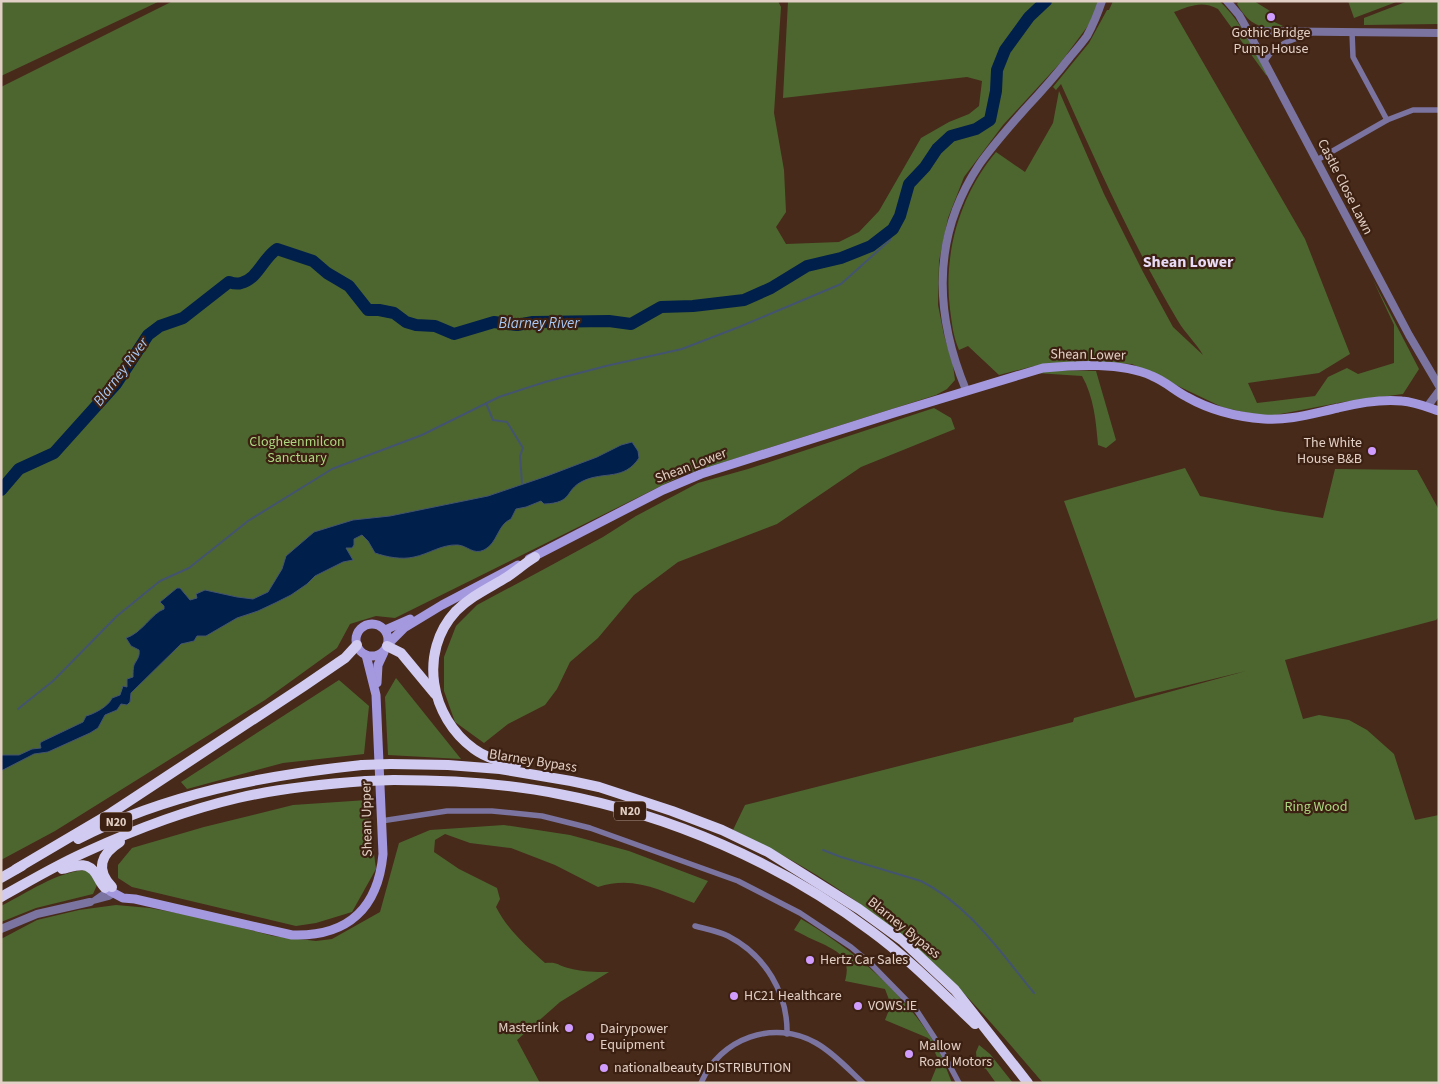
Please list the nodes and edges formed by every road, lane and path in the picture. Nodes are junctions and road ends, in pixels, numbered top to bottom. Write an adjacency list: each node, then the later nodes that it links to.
1 (1102, 1): 12 (street)
2 (1227, 1): 3 (street, Castle Close Lawn)
3 (1248, 31): 4 (street); 7 (street, Castle Close Lawn)
4 (1317, 32): 5 (street); 7 (street)
5 (1352, 32): 6 (street); 9 (street)
6 (1439, 33)
7 (1264, 61): 10 (street, Castle Close Lawn)
8 (1439, 110): 9 (street)
9 (1386, 120): 10 (street)
10 (1317, 160): 11 (street, Castle Close Lawn)
11 (1439, 386)
12 (966, 390): 14 (main road, Shean Lower); 16 (main road, Shean Lower)
13 (1439, 391): 14 (street)
14 (1427, 407): 15 (main road, Shean Lower)
15 (1439, 411)
16 (535, 557): 17 (main road, Shean Lower); 22 (highway)
17 (442, 605): 18 (main road, Shean Lower); 20 (main road, Shean Lower)
18 (385, 630): 19 (main road); 20 (main road)
19 (357, 645): 21 (main road); 27 (highway)
20 (387, 646): 21 (main road); 22 (highway); 23 (main road, Shean Upper)
21 (366, 655): 23 (main road, Shean Upper)
22 (436, 694): 24 (highway)
23 (376, 695): 25 (main road, Shean Upper)
24 (599, 787): 27 (highway, Blarney Bypass / N20, bridge); 36 (highway, Blarney Bypass / N20)
25 (381, 821): 30 (main road, Shean Upper); 39 (street)
26 (152, 825): 28 (highway, Blarney Bypass / N20); 30 (highway); 36 (highway, Blarney Bypass / N20, bridge)
27 (16, 869): 29 (highway, Blarney Bypass / N20)
28 (46, 872): 30 (highway); 31 (highway, Blarney Bypass / N20)
29 (1, 878)
30 (113, 891): 32 (street)
31 (1, 897)
32 (90, 902): 34 (street)
33 (695, 926): 35 (street)
34 (1, 929)
35 (787, 1034): 37 (street); 38 (street)
36 (996, 1043): 40 (highway, Blarney Bypass / N20)
37 (701, 1083)
38 (863, 1083)
39 (959, 1083)
40 (1028, 1083)

